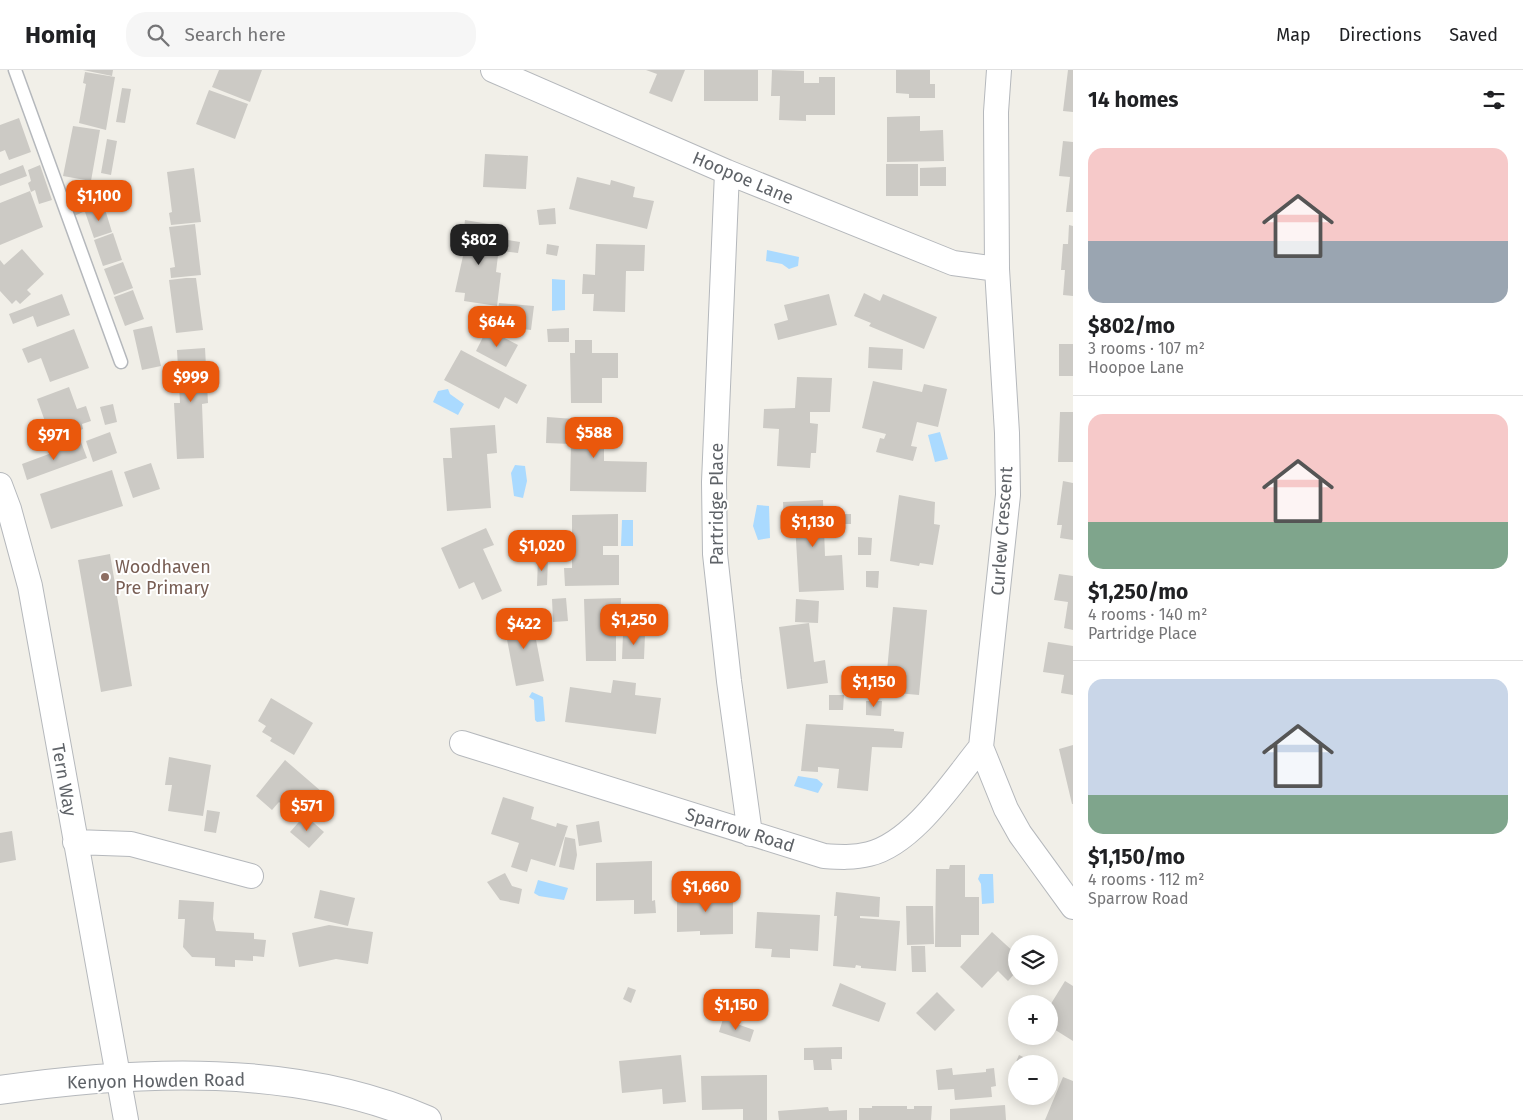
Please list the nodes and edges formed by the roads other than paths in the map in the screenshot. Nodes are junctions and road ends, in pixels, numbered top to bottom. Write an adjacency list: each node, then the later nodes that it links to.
1 (15, 70): 6 (lane)
2 (493, 70): 4 (street, Hoopoe Lane)
3 (999, 70): 5 (street, Curlew Crescent)
4 (727, 172): 5 (street, Hoopoe Lane); 10 (street, Partridge Place)
5 (997, 269): 9 (street, Curlew Crescent)
6 (121, 362)
7 (0, 484): 11 (street, Tern Way)
8 (462, 743): 10 (street, Sparrow Road)
9 (981, 747): 10 (street, Sparrow Road); 13 (street, Curlew Crescent)
10 (750, 834)
11 (75, 842): 12 (street); 14 (street, Tern Way)
12 (252, 876)
13 (1073, 907)
14 (118, 1078): 15 (street, Kenyon Howden Road); 16 (street, Tern Way); 17 (street, Kenyon Howden Road)
15 (0, 1090)
16 (126, 1120)
17 (427, 1120)

